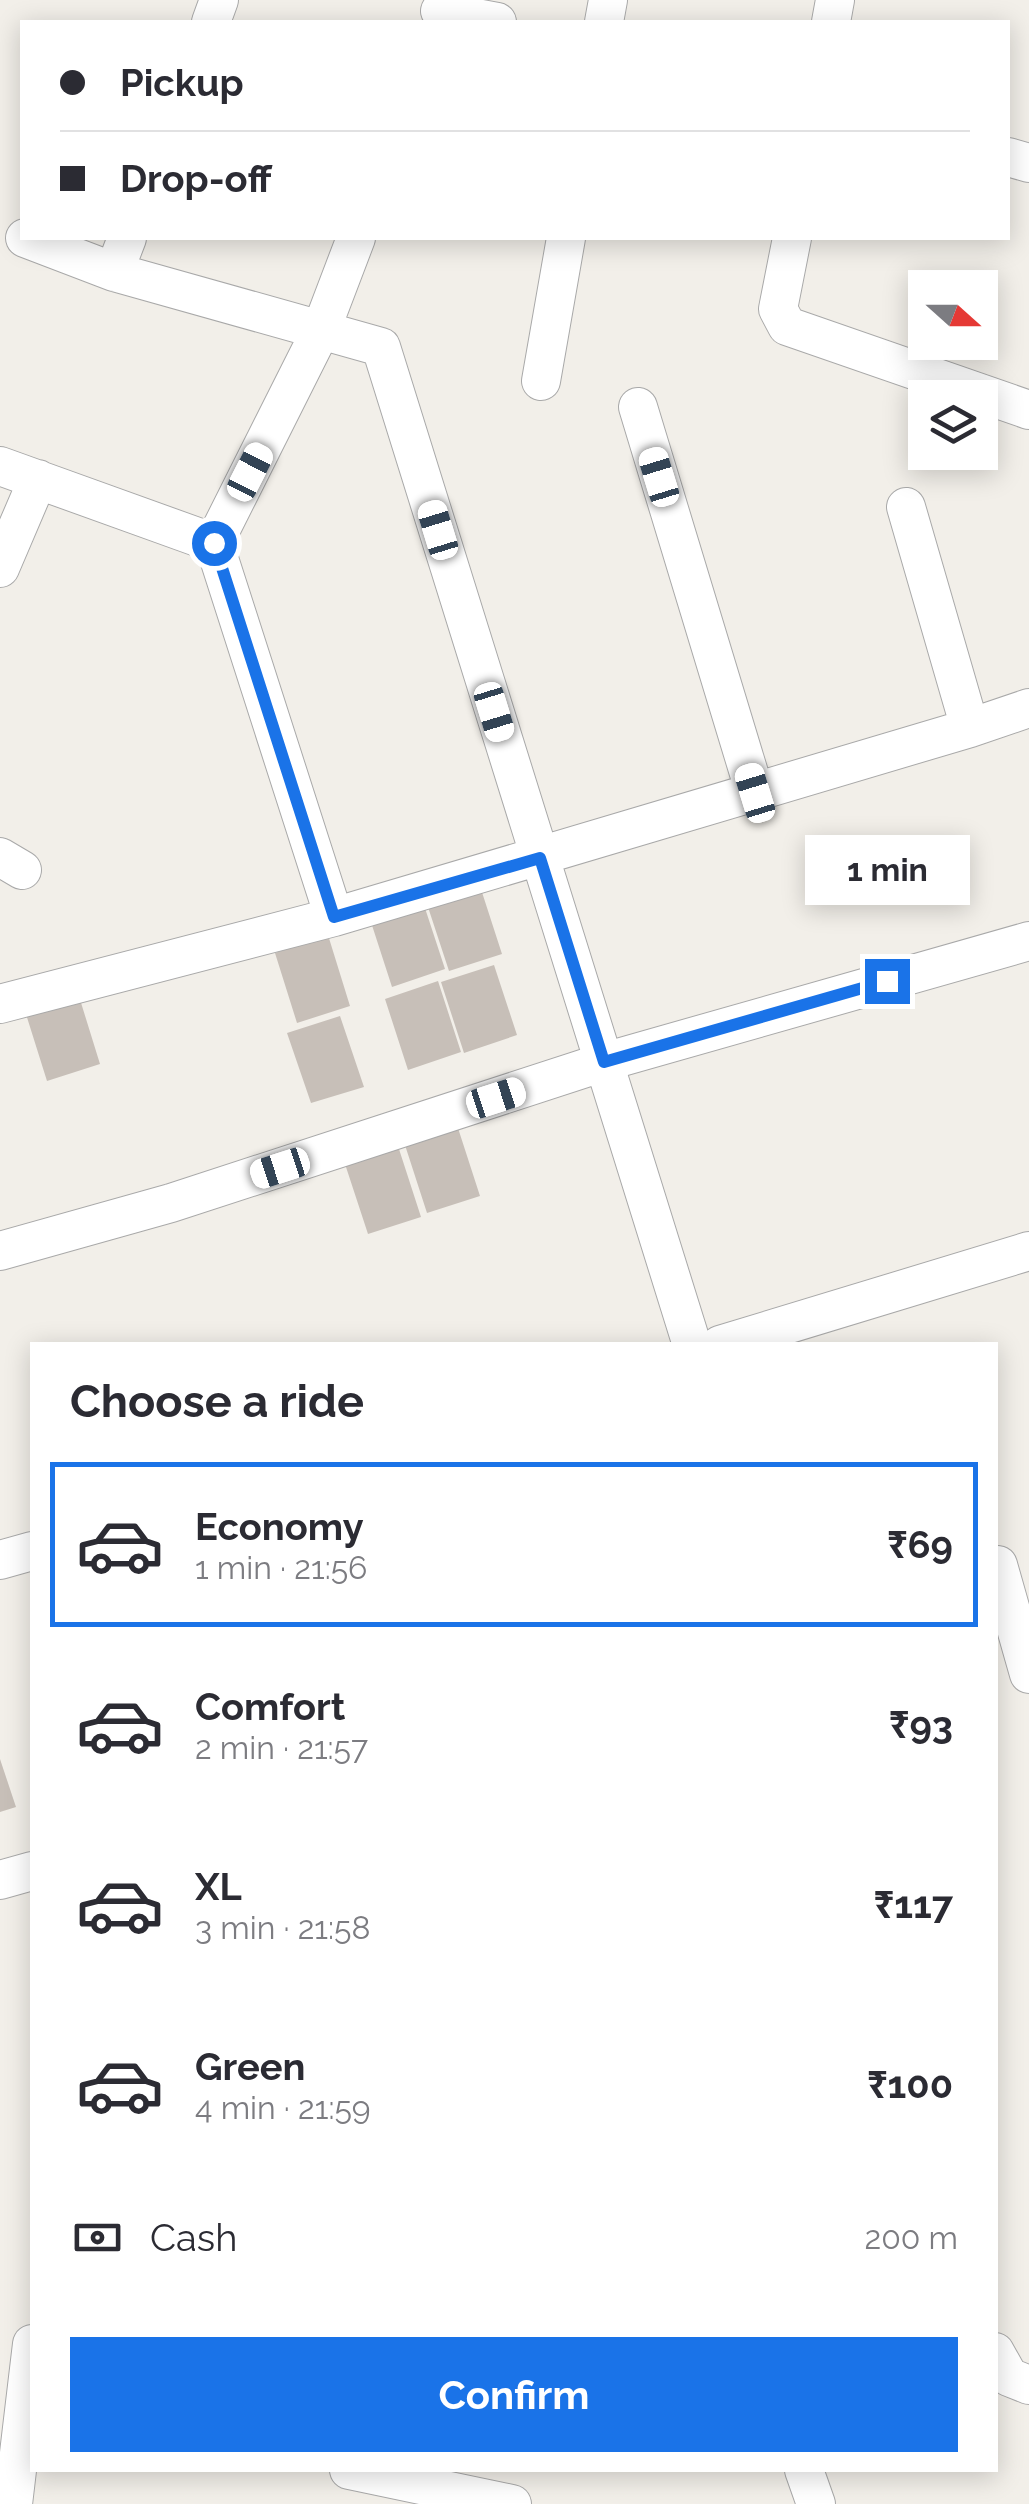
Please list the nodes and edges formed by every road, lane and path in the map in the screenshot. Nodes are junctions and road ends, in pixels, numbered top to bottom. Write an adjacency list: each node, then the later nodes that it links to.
1 (440, 11): 2 (street)
2 (487, 20)
3 (40, 240): 7 (street)
4 (355, 240): 8 (street)
5 (566, 240): 9 (street)
6 (792, 240): 11 (street)
7 (121, 255): 8 (street)
8 (321, 330): 15 (street); 20 (street)
9 (541, 381)
10 (638, 407): 19 (street)
11 (1029, 410)
12 (0, 466): 13 (street)
13 (38, 479): 15 (street); 16 (street)
14 (906, 507): 18 (street)
15 (214, 543): 21 (street)
16 (0, 568)
17 (1029, 708): 18 (street)
18 (970, 728): 19 (street)
19 (755, 793): 20 (street)
20 (540, 858): 21 (street); 24 (street)
21 (334, 917): 23 (street)
22 (1029, 941): 24 (street)
23 (0, 1004)
24 (604, 1062): 25 (street); 27 (street)
25 (0, 1251)
26 (1029, 1251): 28 (street)
27 (691, 1342)
28 (730, 1342)
29 (30, 1551): 30 (street)
30 (0, 1560)
31 (1007, 1562): 32 (street)
32 (1029, 1674)
33 (30, 1872): 34 (street)
34 (0, 1880)
35 (30, 2355): 38 (street)
36 (998, 2357): 37 (street)
37 (1029, 2386)
38 (20, 2409): 41 (street)
39 (359, 2472): 42 (street)
40 (805, 2472): 43 (street)
41 (13, 2504)
42 (512, 2504)
43 (816, 2504)

